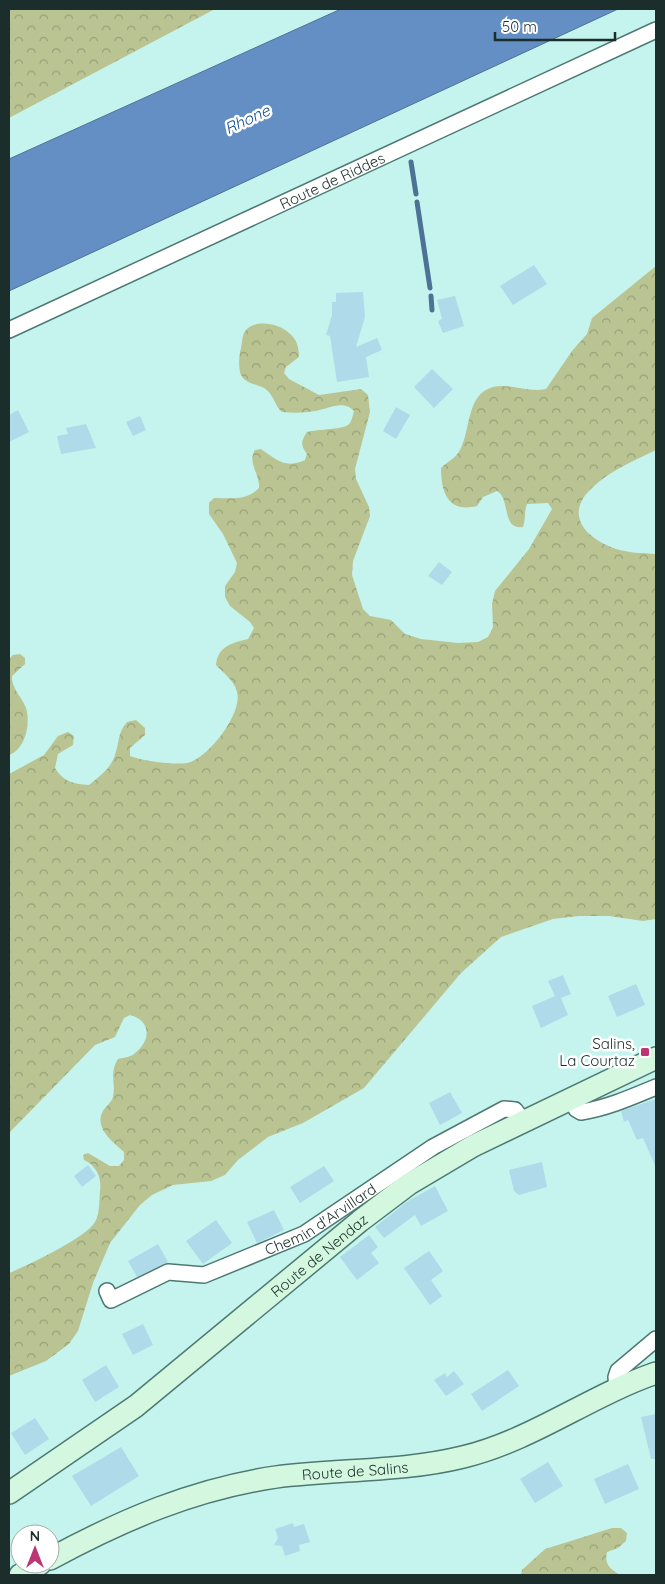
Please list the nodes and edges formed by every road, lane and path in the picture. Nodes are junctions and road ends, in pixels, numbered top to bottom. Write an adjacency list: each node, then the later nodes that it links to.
1 (656, 30): 2 (street, Route de Riddes)
2 (9, 330)
3 (656, 1058): 5 (main road, Route de Nendaz)
4 (656, 1088): 5 (street)
5 (571, 1099): 6 (main road, Route de Nendaz)
6 (523, 1121): 7 (street, Chemin d'Arvillard); 11 (main road, Route de Nendaz)
7 (107, 1291)
8 (656, 1339): 10 (street)
9 (656, 1373): 10 (main road, Route de Salins)
10 (617, 1389): 12 (main road, Route de Salins)
11 (9, 1493)
12 (60, 1554)

